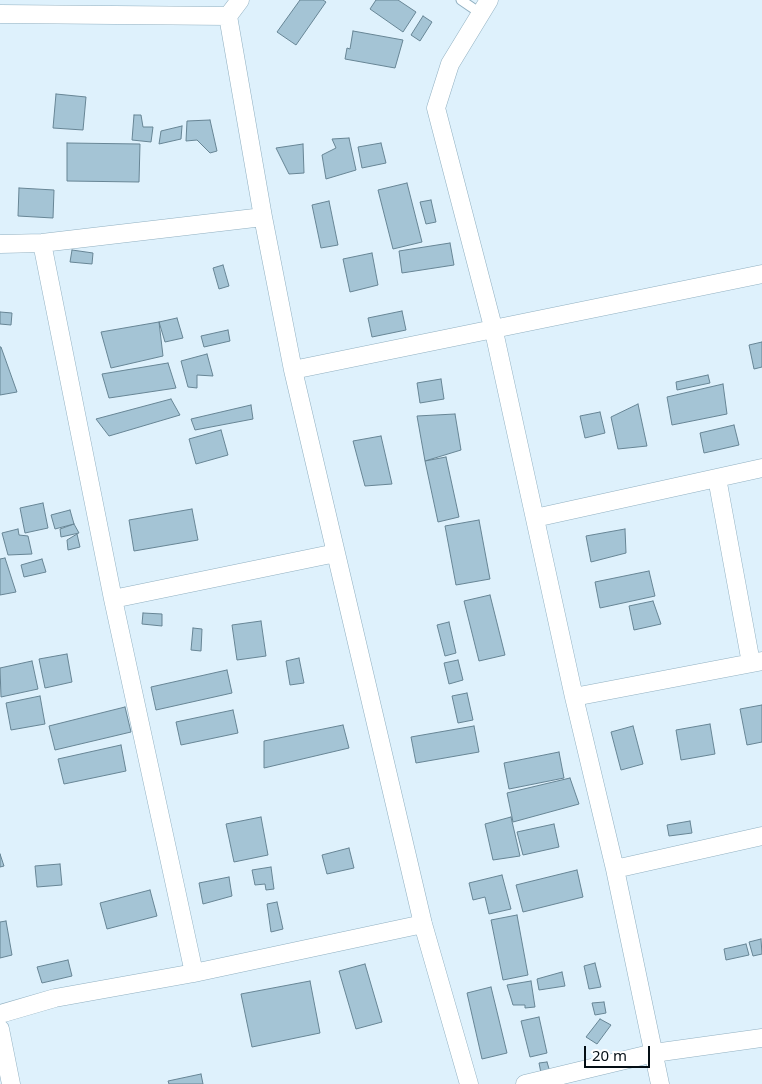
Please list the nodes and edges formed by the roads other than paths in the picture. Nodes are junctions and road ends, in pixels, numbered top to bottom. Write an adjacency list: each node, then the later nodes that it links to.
1 (240, 0): 5 (street)
2 (461, 0): 3 (lane)
3 (485, 6): 10 (street)
4 (0, 14): 5 (street)
5 (228, 16): 6 (street)
6 (263, 217): 7 (street); 11 (street)
7 (42, 243): 8 (street); 16 (street)
8 (0, 244)
9 (762, 274): 10 (street)
10 (493, 327): 11 (street); 14 (street)
11 (293, 370): 15 (street)
12 (762, 468): 13 (street)
13 (717, 478): 14 (street); 17 (street)
14 (535, 518): 18 (street)
15 (336, 553): 16 (street); 21 (street)
16 (113, 599): 22 (street)
17 (756, 662): 18 (street)
18 (574, 697): 20 (street)
19 (762, 836): 20 (street)
20 (615, 869): 26 (street)
21 (423, 924): 22 (street); 28 (street)
22 (194, 974): 23 (street)
23 (0, 1014)
24 (0, 1029): 27 (street)
25 (762, 1038): 26 (street)
26 (654, 1053): 29 (street); 30 (street)
27 (11, 1084)
28 (469, 1084)
29 (525, 1084)
30 (660, 1084)

